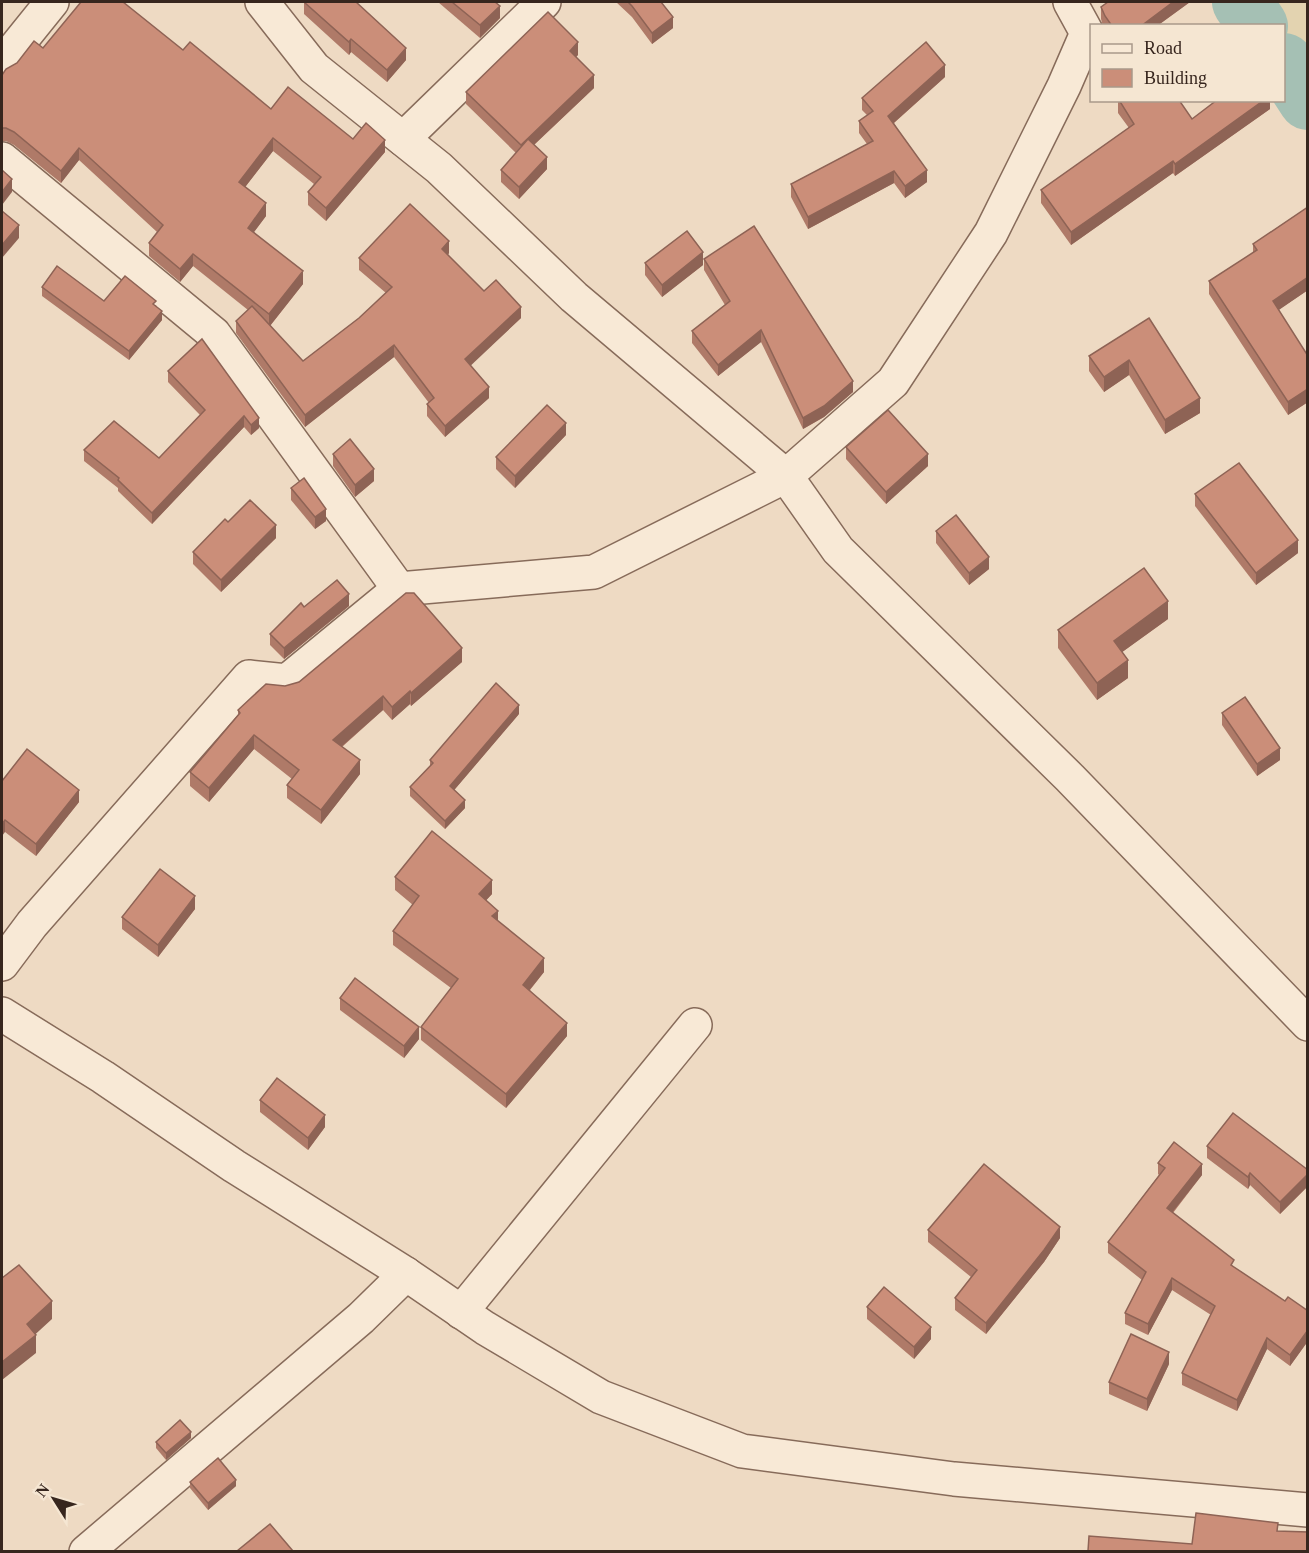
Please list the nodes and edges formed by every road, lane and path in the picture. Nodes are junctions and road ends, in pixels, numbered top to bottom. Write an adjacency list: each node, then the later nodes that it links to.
1 (52, 2): 5 (street)
2 (262, 2): 6 (street)
3 (544, 2): 6 (street)
4 (1070, 2): 8 (street)
5 (2, 64)
6 (403, 139): 8 (street)
7 (2, 159): 9 (street)
8 (786, 476): 9 (street); 12 (street)
9 (399, 589): 10 (street)
10 (2, 964)
11 (2, 1014): 14 (street)
12 (1308, 1024)
13 (695, 1025): 15 (street)
14 (406, 1274): 15 (street); 17 (street)
15 (461, 1312): 16 (street)
16 (1308, 1510)
17 (86, 1551)

